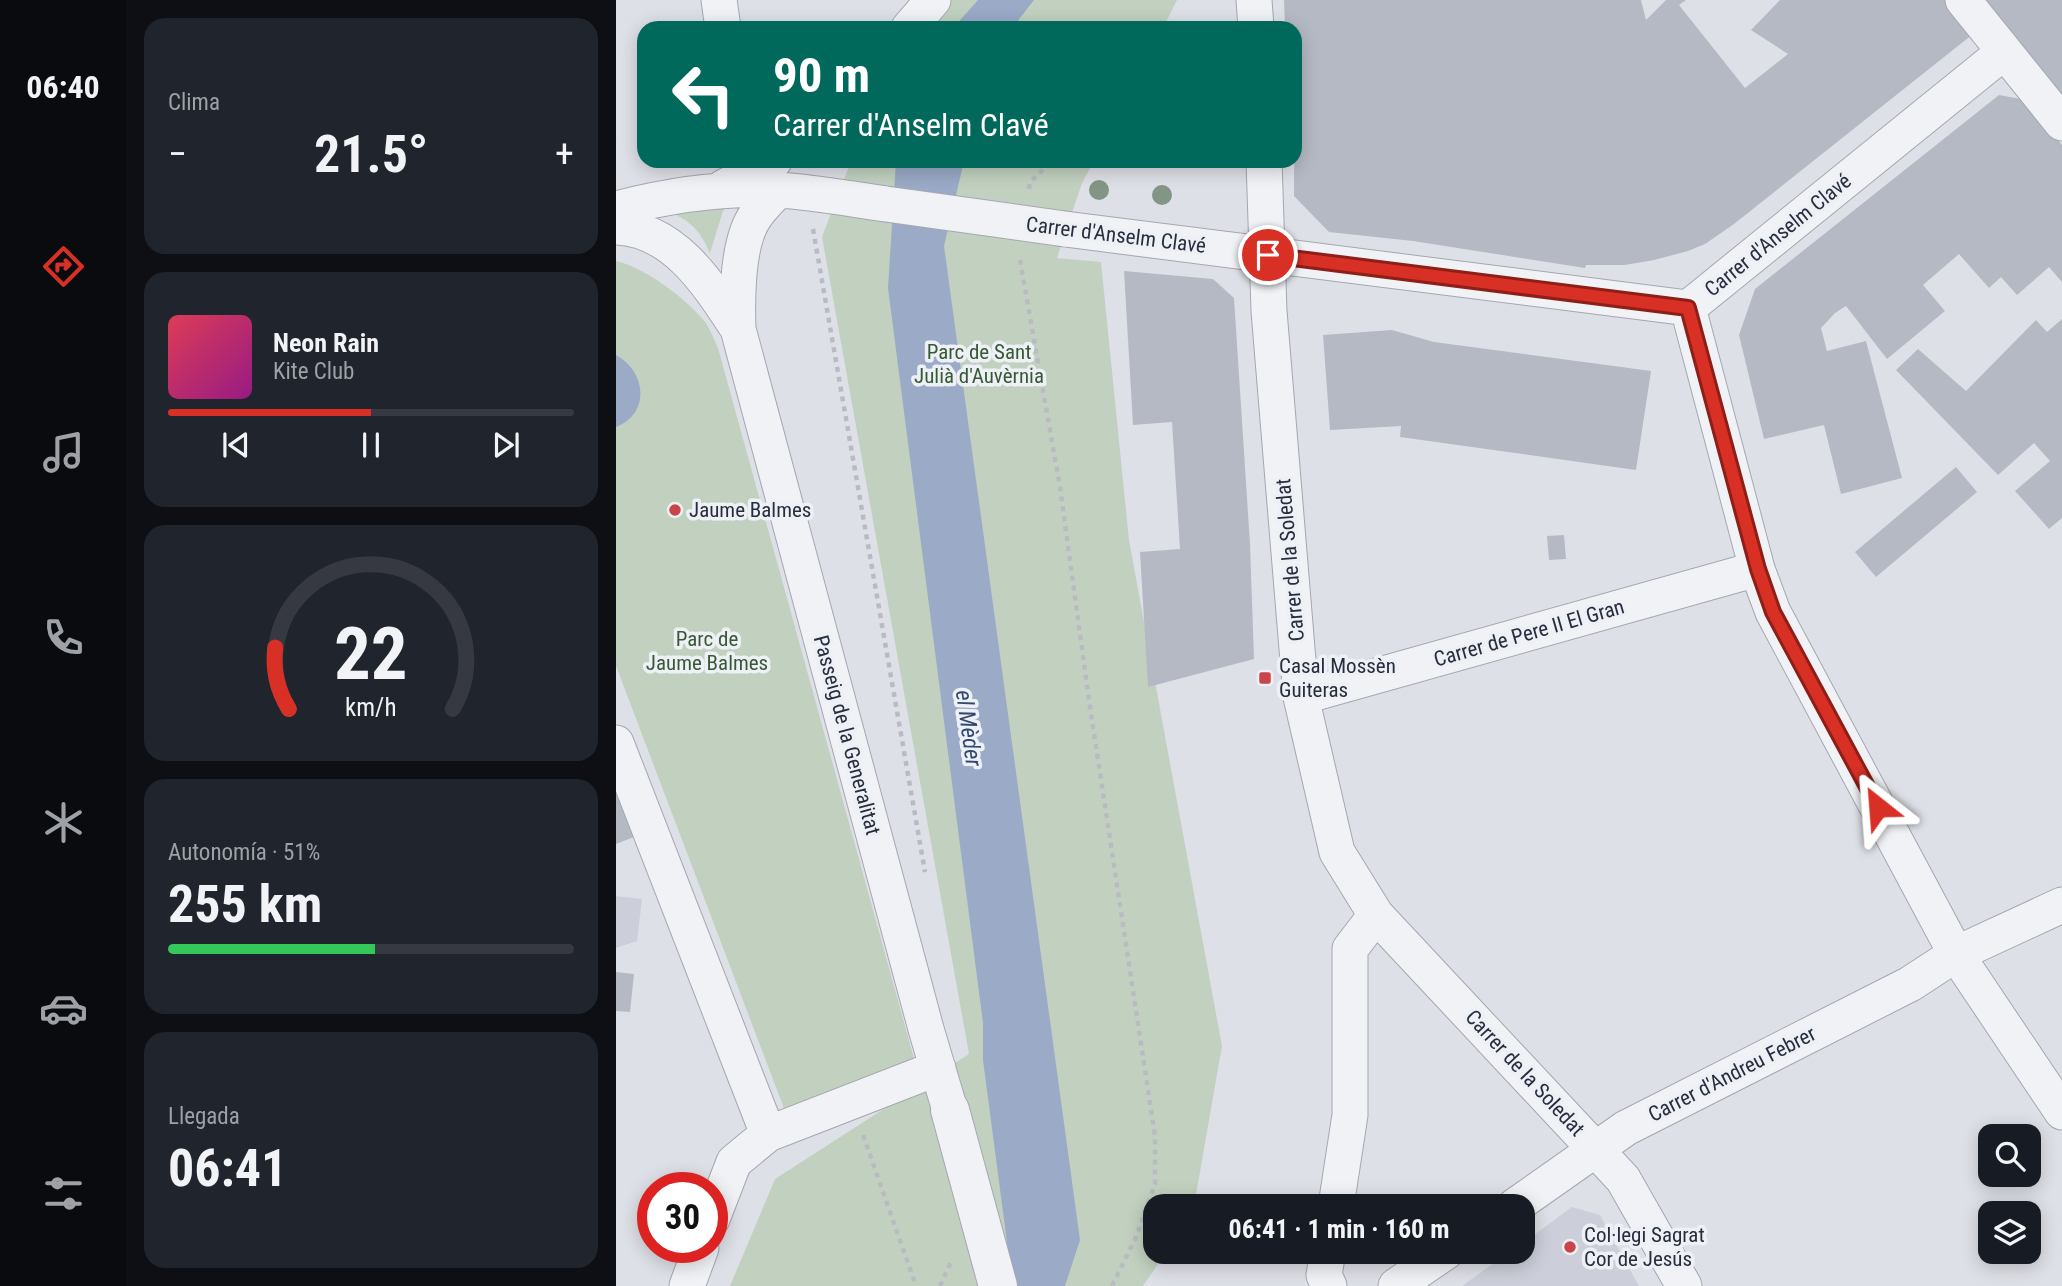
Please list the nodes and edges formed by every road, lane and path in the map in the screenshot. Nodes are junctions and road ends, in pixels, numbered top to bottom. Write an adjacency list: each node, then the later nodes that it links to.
1 (719, 0): 5 (street)
2 (933, 0): 6 (street)
3 (1254, 0): 7 (street)
4 (1964, 0): 8 (street)
5 (722, 21)
6 (915, 21)
7 (1256, 21)
8 (2004, 52): 9 (street); 18 (street, Carrer d'Anselm Clavé)
9 (2062, 123)
10 (1045, 168): 13 (path)
11 (1264, 168): 16 (street, Carrer de la Soledat)
12 (777, 174): 14 (street); 16 (street, Carrer d'Anselm Clavé, bridge); 19 (street, Passeig de la Generalitat); 23 (path)
13 (1028, 194)
14 (616, 209)
15 (616, 227): 19 (street)
16 (1268, 255): 18 (street, Carrer d'Anselm Clavé); 21 (street, Carrer de la Soledat)
17 (1019, 258): 44 (path)
18 (1688, 308): 20 (street)
19 (738, 329): 27 (street, Passeig de la Generalitat)
20 (1758, 569): 21 (street, Carrer de Pere II El Gran); 26 (street)
21 (1301, 696): 25 (street, Carrer de la Soledat)
22 (616, 743): 31 (street)
23 (927, 883)
24 (2062, 905): 26 (street, Carrer d'Andreu Febrer)
25 (1376, 915): 32 (street, Carrer de la Soledat); 34 (street)
26 (1956, 954): 30 (street); 32 (street, Carrer d'Andreu Febrer)
27 (938, 1068): 28 (street); 29 (street, Passeig de la Generalitat)
28 (851, 1101): 31 (street); 41 (path)
29 (950, 1110): 43 (street, Passeig de la Generalitat)
30 (2062, 1112)
31 (768, 1134): 33 (street)
32 (1597, 1150): 35 (street, Carrer d'Andreu Febrer); 47 (street, Carrer de la Soledat)
33 (728, 1178)
34 (1338, 1194)
35 (1533, 1194)
36 (955, 1255): 42 (path)
37 (695, 1263): 40 (street)
38 (1326, 1264): 45 (street)
39 (1428, 1264): 46 (street)
40 (687, 1286)
41 (916, 1286)
42 (940, 1286)
43 (998, 1286)
44 (1112, 1286)
45 (1329, 1286)
46 (1396, 1286)
47 (1684, 1286)

